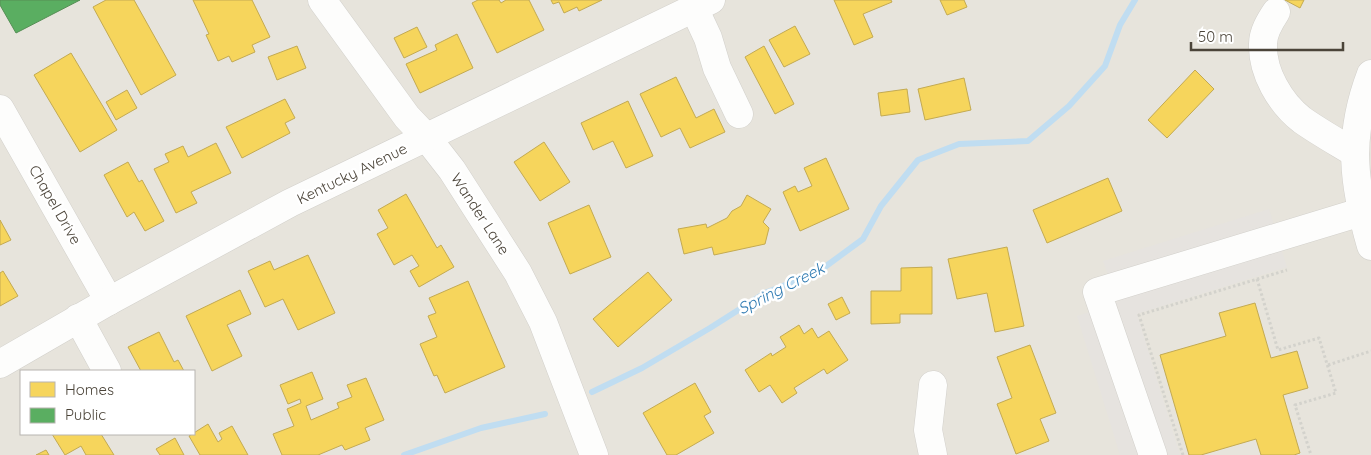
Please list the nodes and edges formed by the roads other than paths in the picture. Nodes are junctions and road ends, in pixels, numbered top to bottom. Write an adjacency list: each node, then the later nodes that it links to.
1 (322, 0): 7 (street, Wander Lane)
2 (703, 4): 6 (street); 7 (street, Kentucky Avenue)
3 (1276, 12): 8 (street)
4 (1371, 74): 8 (street)
5 (0, 109): 11 (street, Chapel Drive)
6 (739, 114)
7 (427, 138): 11 (street, Kentucky Avenue); 16 (street, Wander Lane)
8 (1355, 153): 9 (street)
9 (1361, 212): 10 (street); 18 (street)
10 (1371, 246)
11 (109, 301): 12 (street, Kentucky Avenue)
12 (78, 318): 13 (street, Kentucky Avenue); 14 (street)
13 (0, 364)
14 (106, 370)
15 (933, 385): 17 (street)
16 (594, 455)
17 (933, 455)
18 (1153, 455)

